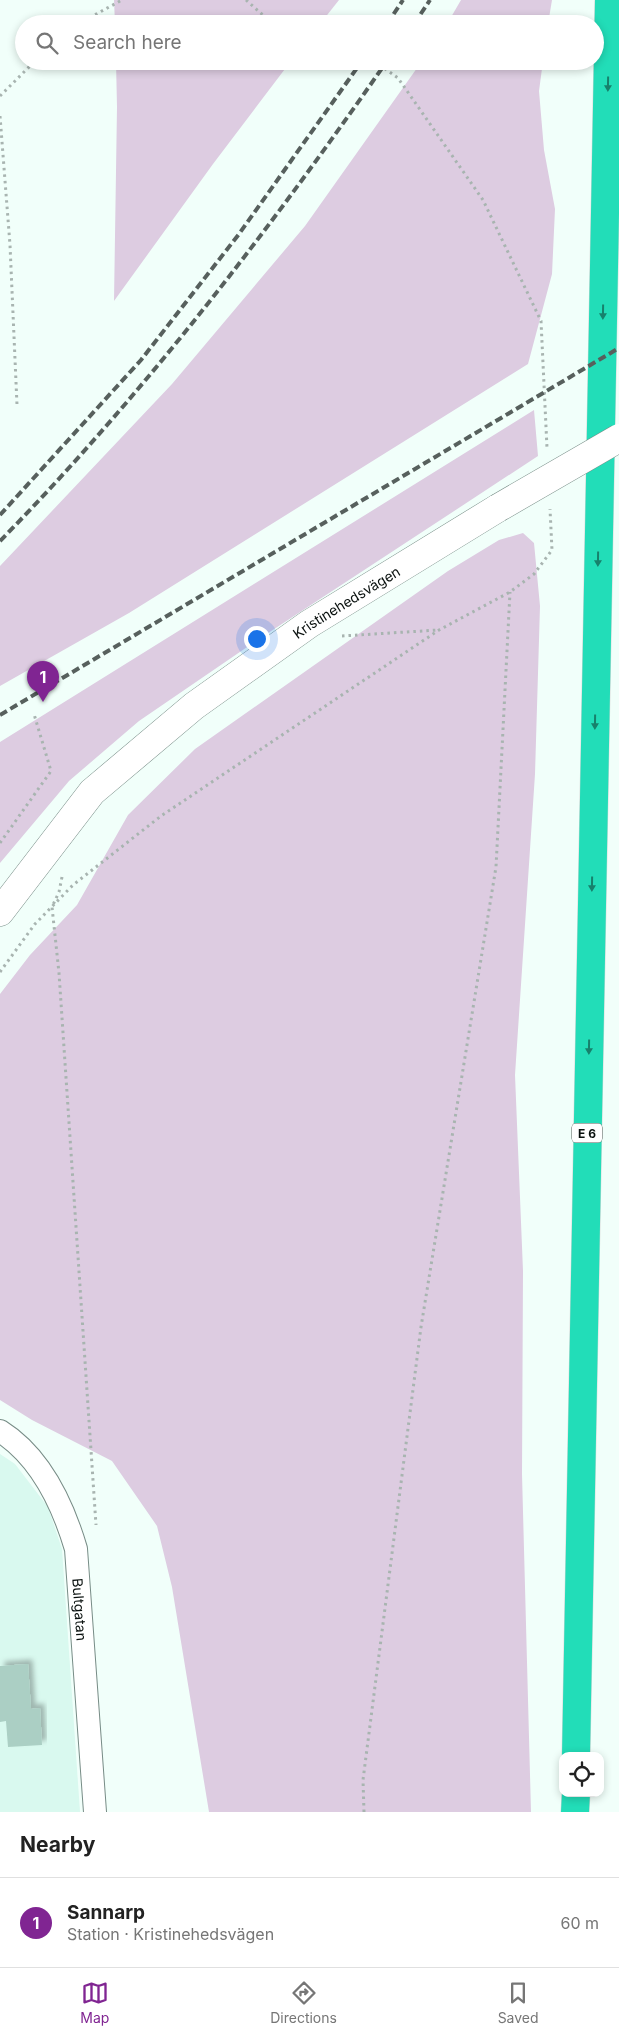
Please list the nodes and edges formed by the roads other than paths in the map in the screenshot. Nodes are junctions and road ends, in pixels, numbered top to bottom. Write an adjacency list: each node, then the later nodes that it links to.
1 (609, 0): 5 (highway, E 6, one-way to 5)
2 (619, 438): 3 (street, Kristinehedsvägen, bridge)
3 (0, 912)
4 (0, 1431): 7 (street, Bultgatan)
5 (576, 1752)
6 (576, 1797): 8 (highway)
7 (95, 1812)
8 (575, 1812)

